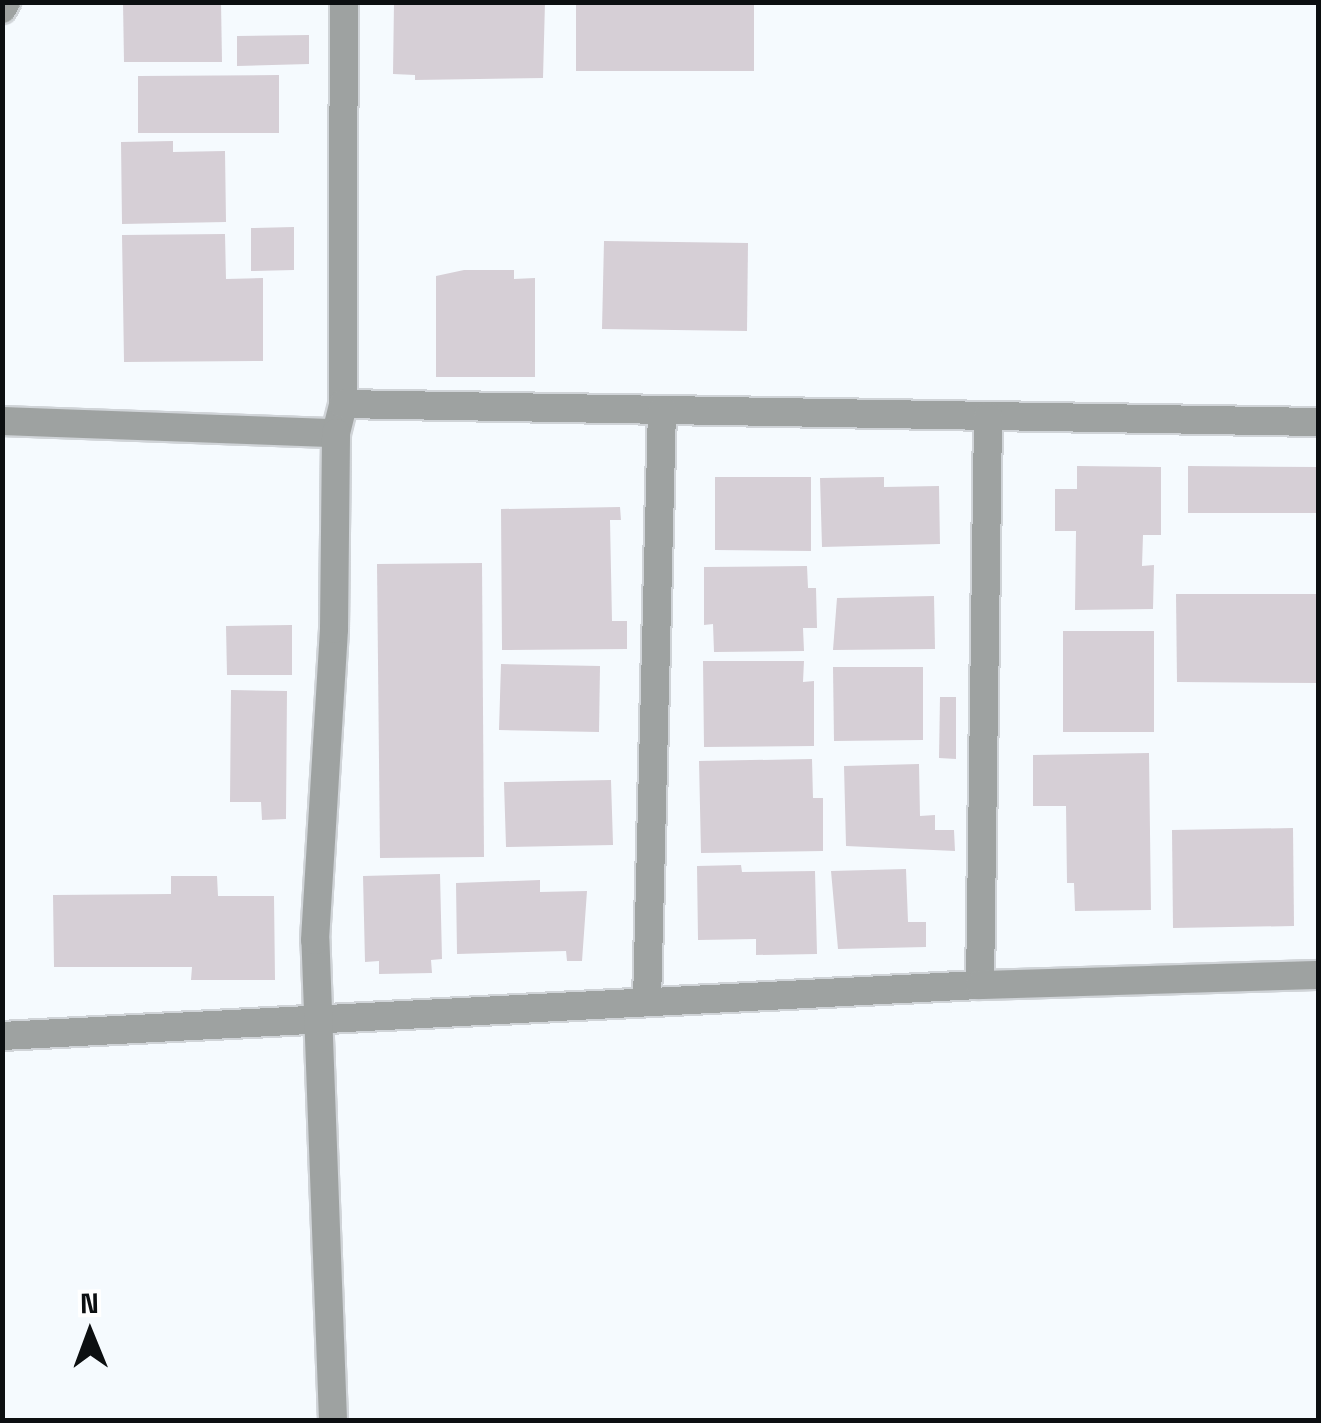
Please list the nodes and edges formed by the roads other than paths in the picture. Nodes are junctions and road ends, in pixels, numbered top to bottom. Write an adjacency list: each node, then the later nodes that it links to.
1 (344, 2): 2 (street)
2 (343, 404): 3 (street); 7 (street)
3 (662, 410): 4 (street); 10 (street)
4 (988, 416): 6 (street); 9 (street)
5 (2, 421): 7 (street)
6 (1318, 422)
7 (336, 433): 11 (street)
8 (1318, 975): 9 (street)
9 (980, 984): 10 (street)
10 (647, 1002): 11 (street)
11 (317, 1019): 12 (street); 13 (street)
12 (2, 1036)
13 (333, 1420)

